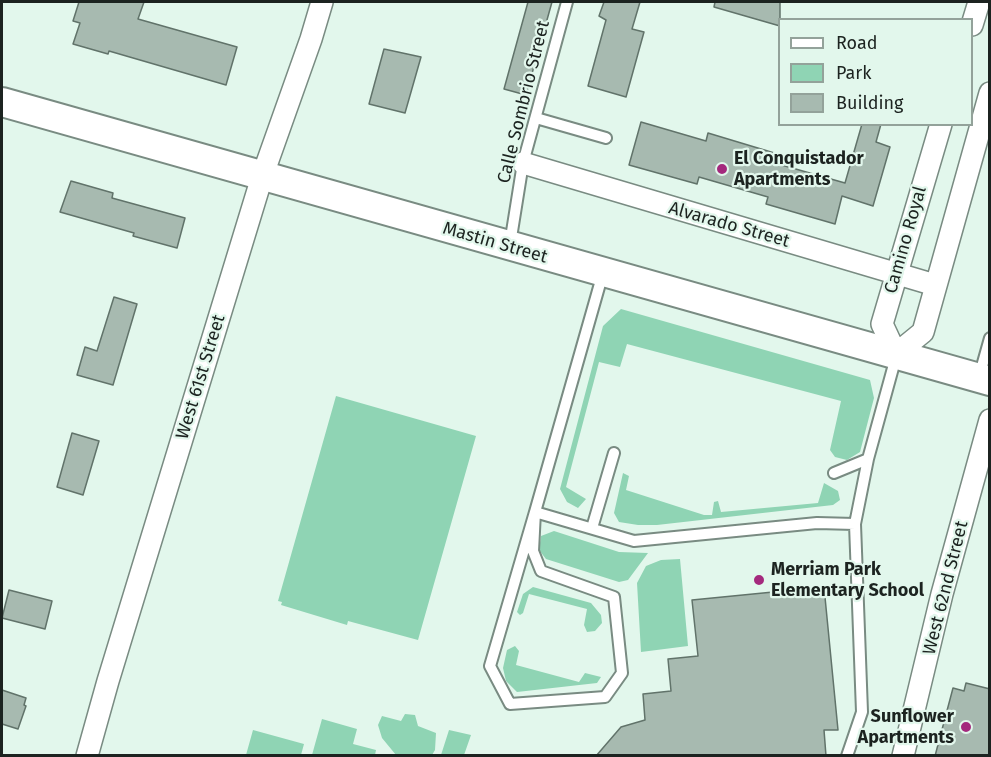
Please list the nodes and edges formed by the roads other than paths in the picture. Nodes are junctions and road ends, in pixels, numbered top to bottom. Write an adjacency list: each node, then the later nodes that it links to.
1 (322, 2): 11 (street, West 61st Street)
2 (567, 2): 7 (lane, Calle Sombrio Street)
3 (979, 2): 4 (street)
4 (973, 22)
5 (990, 93): 15 (street)
6 (2, 102): 11 (street, Mastin Street)
7 (536, 118): 9 (lane); 10 (lane, Calle Sombrio Street)
8 (940, 126): 14 (street, Camino Royal)
9 (606, 138)
10 (523, 164): 12 (lane, Calle Sombrio Street); 14 (street, Alvarado Street)
11 (262, 177): 12 (street, Mastin Street); 26 (street, West 61st Street)
12 (510, 247): 13 (street, Mastin Street)
13 (603, 273): 17 (street, Mastin Street); 23 (lane)
14 (896, 273): 15 (street, Alvarado Street); 17 (street, Camino Royal)
15 (935, 285): 17 (street)
16 (990, 338): 18 (lane)
17 (896, 354): 18 (street, Mastin Street); 21 (lane)
18 (984, 379)
19 (990, 420): 28 (street, West 62nd Street)
20 (614, 453): 25 (lane)
21 (868, 459): 22 (lane); 24 (lane)
22 (834, 473)
23 (536, 512): 23 (lane); 25 (lane)
24 (855, 524): 25 (lane); 27 (lane)
25 (592, 528)
26 (87, 756)
27 (847, 756)
28 (903, 756)

